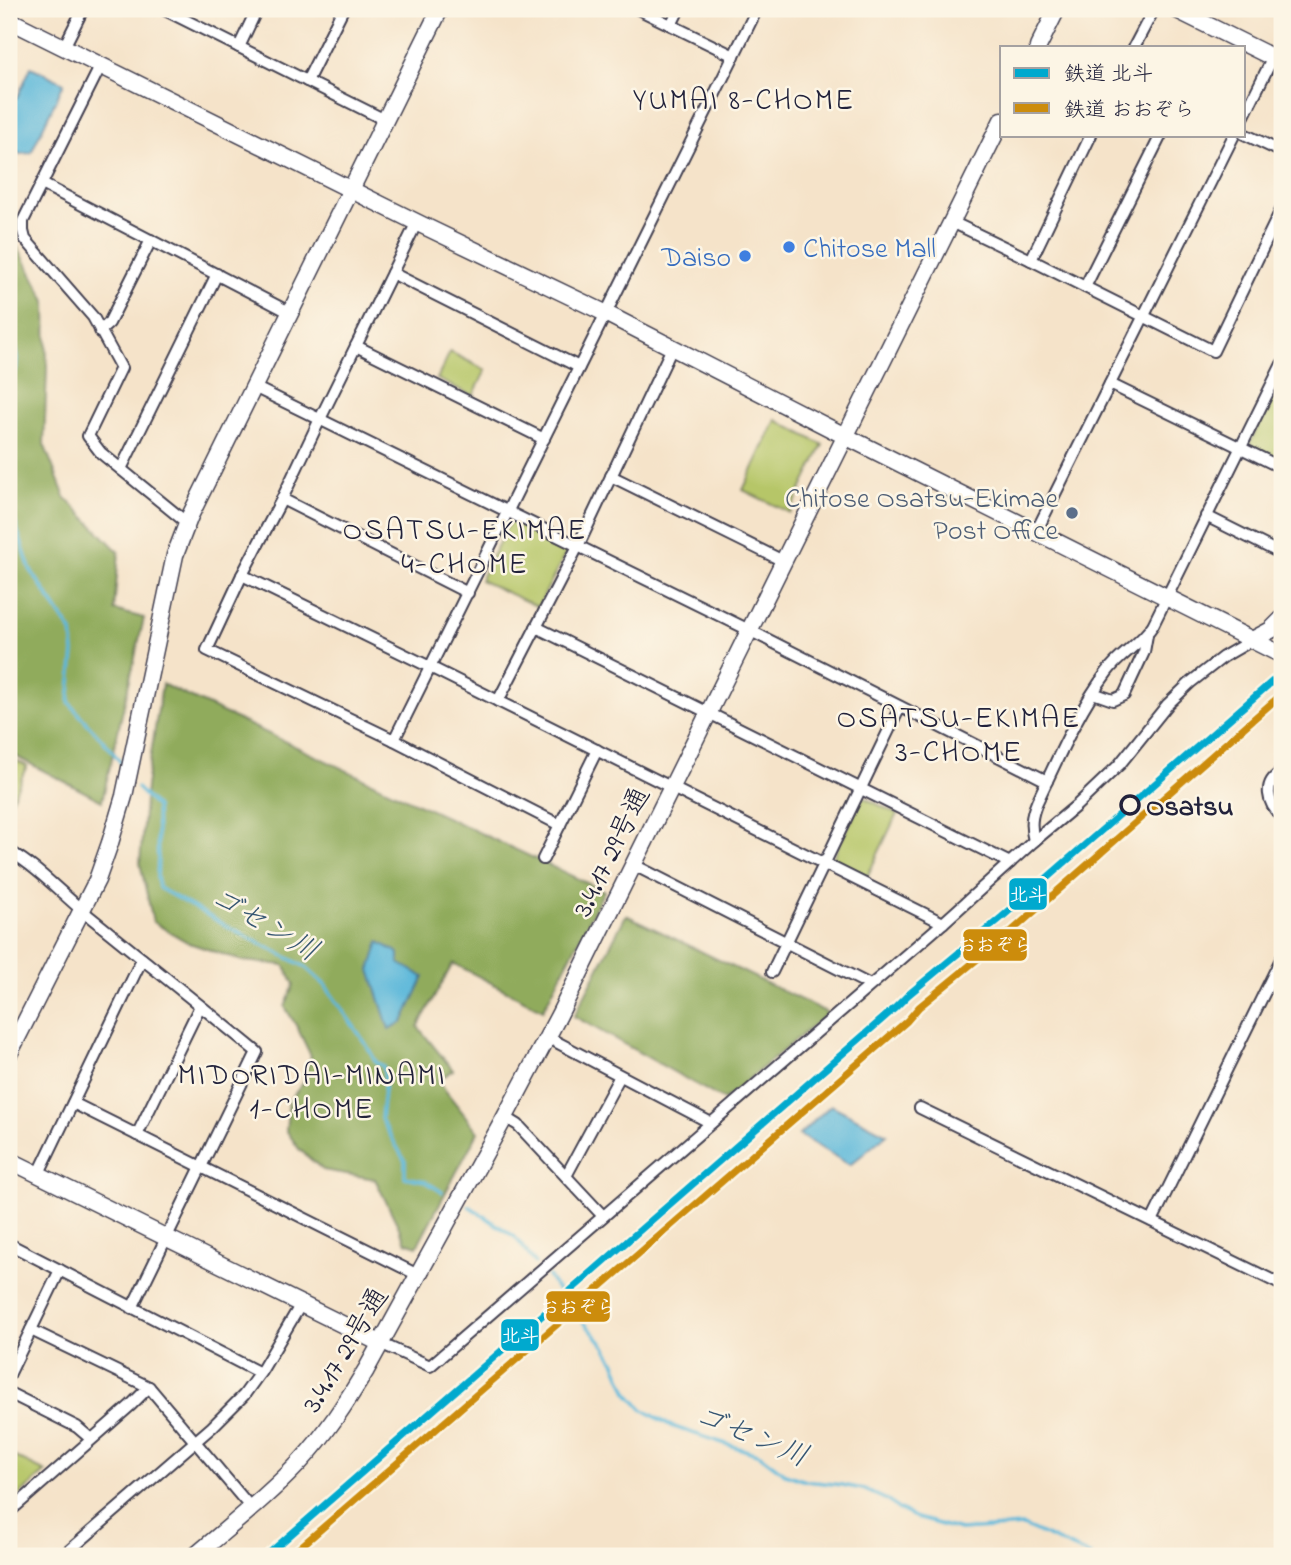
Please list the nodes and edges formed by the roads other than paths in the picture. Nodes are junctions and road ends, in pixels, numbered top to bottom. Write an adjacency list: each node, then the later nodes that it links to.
1 (83, 9): 17 (street)
2 (257, 9): 18 (street)
3 (343, 9): 22 (street)
4 (440, 9): 24 (street)
5 (638, 9): 13 (street)
6 (679, 9): 13 (street)
7 (757, 9): 19 (street)
8 (1057, 9): 15 (street)
9 (1154, 9): 16 (street)
10 (1175, 9): 20 (street)
11 (167, 10): 18 (street)
12 (9, 20): 17 (street)
13 (671, 25): 19 (street)
14 (1282, 39): 20 (street)
15 (1038, 46)
16 (1135, 46)
17 (64, 47): 21 (street)
18 (239, 47): 22 (street)
19 (734, 56): 42 (street)
20 (1278, 60): 23 (street)
21 (101, 65): 31 (street); 32 (street)
22 (307, 81): 24 (street)
23 (1246, 113)
24 (385, 120): 32 (street)
25 (1000, 124): 35 (street, 3.4.17 29号通)
26 (1246, 135): 30 (street)
27 (1091, 136): 37 (street)
28 (1161, 136): 40 (street)
29 (1234, 136): 43 (street)
30 (1282, 152)
31 (42, 184): 36 (street); 44 (street)
32 (351, 189): 34 (street); 41 (street)
33 (1282, 208): 43 (street)
34 (417, 222): 38 (street); 42 (street)
35 (952, 222): 37 (street); 52 (street, 3.4.17 29号通)
36 (151, 240): 39 (street); 44 (street)
37 (1031, 260): 40 (street)
38 (392, 273): 45 (street); 48 (street)
39 (217, 274): 41 (street); 56 (street)
40 (1086, 287): 43 (street)
41 (289, 312): 50 (street)
42 (605, 313): 46 (street); 48 (street)
43 (1143, 317): 49 (street)
44 (100, 331): 56 (street)
45 (356, 346): 51 (street); 53 (street)
46 (671, 348): 52 (street); 57 (street)
47 (1282, 364): 54 (street)
48 (579, 367): 53 (street)
49 (1110, 384): 54 (street); 62 (street)
50 (252, 386): 51 (street); 61 (street)
51 (320, 419): 58 (street); 59 (street)
52 (845, 436): 62 (street); 65 (street, 3.4.17 29号通)
53 (544, 439): 59 (street)
54 (1241, 448): 55 (street); 60 (street)
55 (1282, 468)
56 (121, 469): 61 (street)
57 (611, 476): 63 (street); 65 (street)
58 (282, 499): 66 (street); 67 (street)
59 (508, 512): 63 (street); 67 (street)
60 (1206, 516): 64 (street); 68 (street)
61 (187, 523): 94 (street)
62 (1036, 531): 68 (street)
63 (578, 547): 70 (street); 71 (street)
64 (1282, 554)
65 (783, 561): 71 (street, 3.4.17 29号通)
66 (242, 575): 75 (street); 80 (street)
67 (468, 593): 75 (street)
68 (1167, 596): 72 (street); 73 (street)
69 (1282, 619): 73 (street)
70 (536, 627): 77 (street); 79 (street)
71 (748, 630): 78 (street); 79 (street, 3.4.17 29号通)
72 (1147, 635): 76 (street); 76 (street)
73 (1254, 639): 74 (street); 88 (street)
74 (1282, 655)
75 (430, 667): 77 (street); 80 (street)
76 (1093, 693): 83 (street)
77 (498, 701): 81 (street)
78 (900, 707): 83 (street); 85 (street)
79 (708, 713): 84 (street, 3.4.17 29号通); 85 (street)
80 (394, 740): 87 (street)
81 (597, 751): 84 (street); 87 (street)
82 (1282, 772): 86 (street)
83 (1047, 781): 88 (street)
84 (671, 788): 91 (street); 93 (street, 3.4.17 29号通)
85 (860, 788): 91 (street); 92 (street)
86 (1282, 817)
87 (560, 825): 90 (street)
88 (1034, 841): 92 (street)
89 (10, 855): 94 (street)
90 (543, 859)
91 (824, 863): 95 (street); 96 (street)
92 (1010, 863): 95 (street)
93 (632, 864): 96 (street); 102 (street, 3.4.17 29号通)
94 (81, 909): 98 (street); 103 (street)
95 (943, 923): 100 (street)
96 (786, 942): 99 (street); 100 (street)
97 (1282, 957): 115 (street)
98 (142, 959): 101 (street); 105 (street)
99 (772, 972)
100 (870, 985): 108 (street)
101 (200, 1006): 109 (street); 111 (street)
102 (547, 1037): 104 (street); 107 (street, 3.4.17 29号通)
103 (9, 1054)
104 (620, 1076): 108 (street); 113 (street)
105 (73, 1102): 109 (street); 112 (street)
106 (920, 1108): 115 (street)
107 (505, 1117): 113 (street); 119 (street, 3.4.17 29号通)
108 (711, 1123): 114 (street)
109 (137, 1135): 111 (street)
110 (9, 1160): 112 (street)
111 (201, 1166): 116 (street); 119 (street)
112 (38, 1175): 116 (street)
113 (566, 1176): 114 (street)
114 (603, 1216): 124 (street)
115 (1152, 1221): 120 (street)
116 (167, 1238): 121 (street); 122 (street)
117 (9, 1244): 118 (street)
118 (60, 1270): 122 (street); 123 (street)
119 (418, 1275): 124 (street, 3.4.17 29号通)
120 (1282, 1285)
121 (301, 1304): 124 (street); 125 (street)
122 (132, 1308): 125 (street)
123 (31, 1330): 126 (street); 127 (street)
124 (380, 1343): 131 (street, 3.4.17 29号通)
125 (260, 1373): 130 (street)
126 (9, 1375)
127 (149, 1387): 129 (street); 130 (street)
128 (9, 1393): 129 (street)
129 (91, 1439): 132 (street)
130 (195, 1441): 131 (street); 133 (street)
131 (251, 1508): 134 (street, 3.4.17 29号通)
132 (9, 1512)
133 (63, 1556)
134 (195, 1556)

